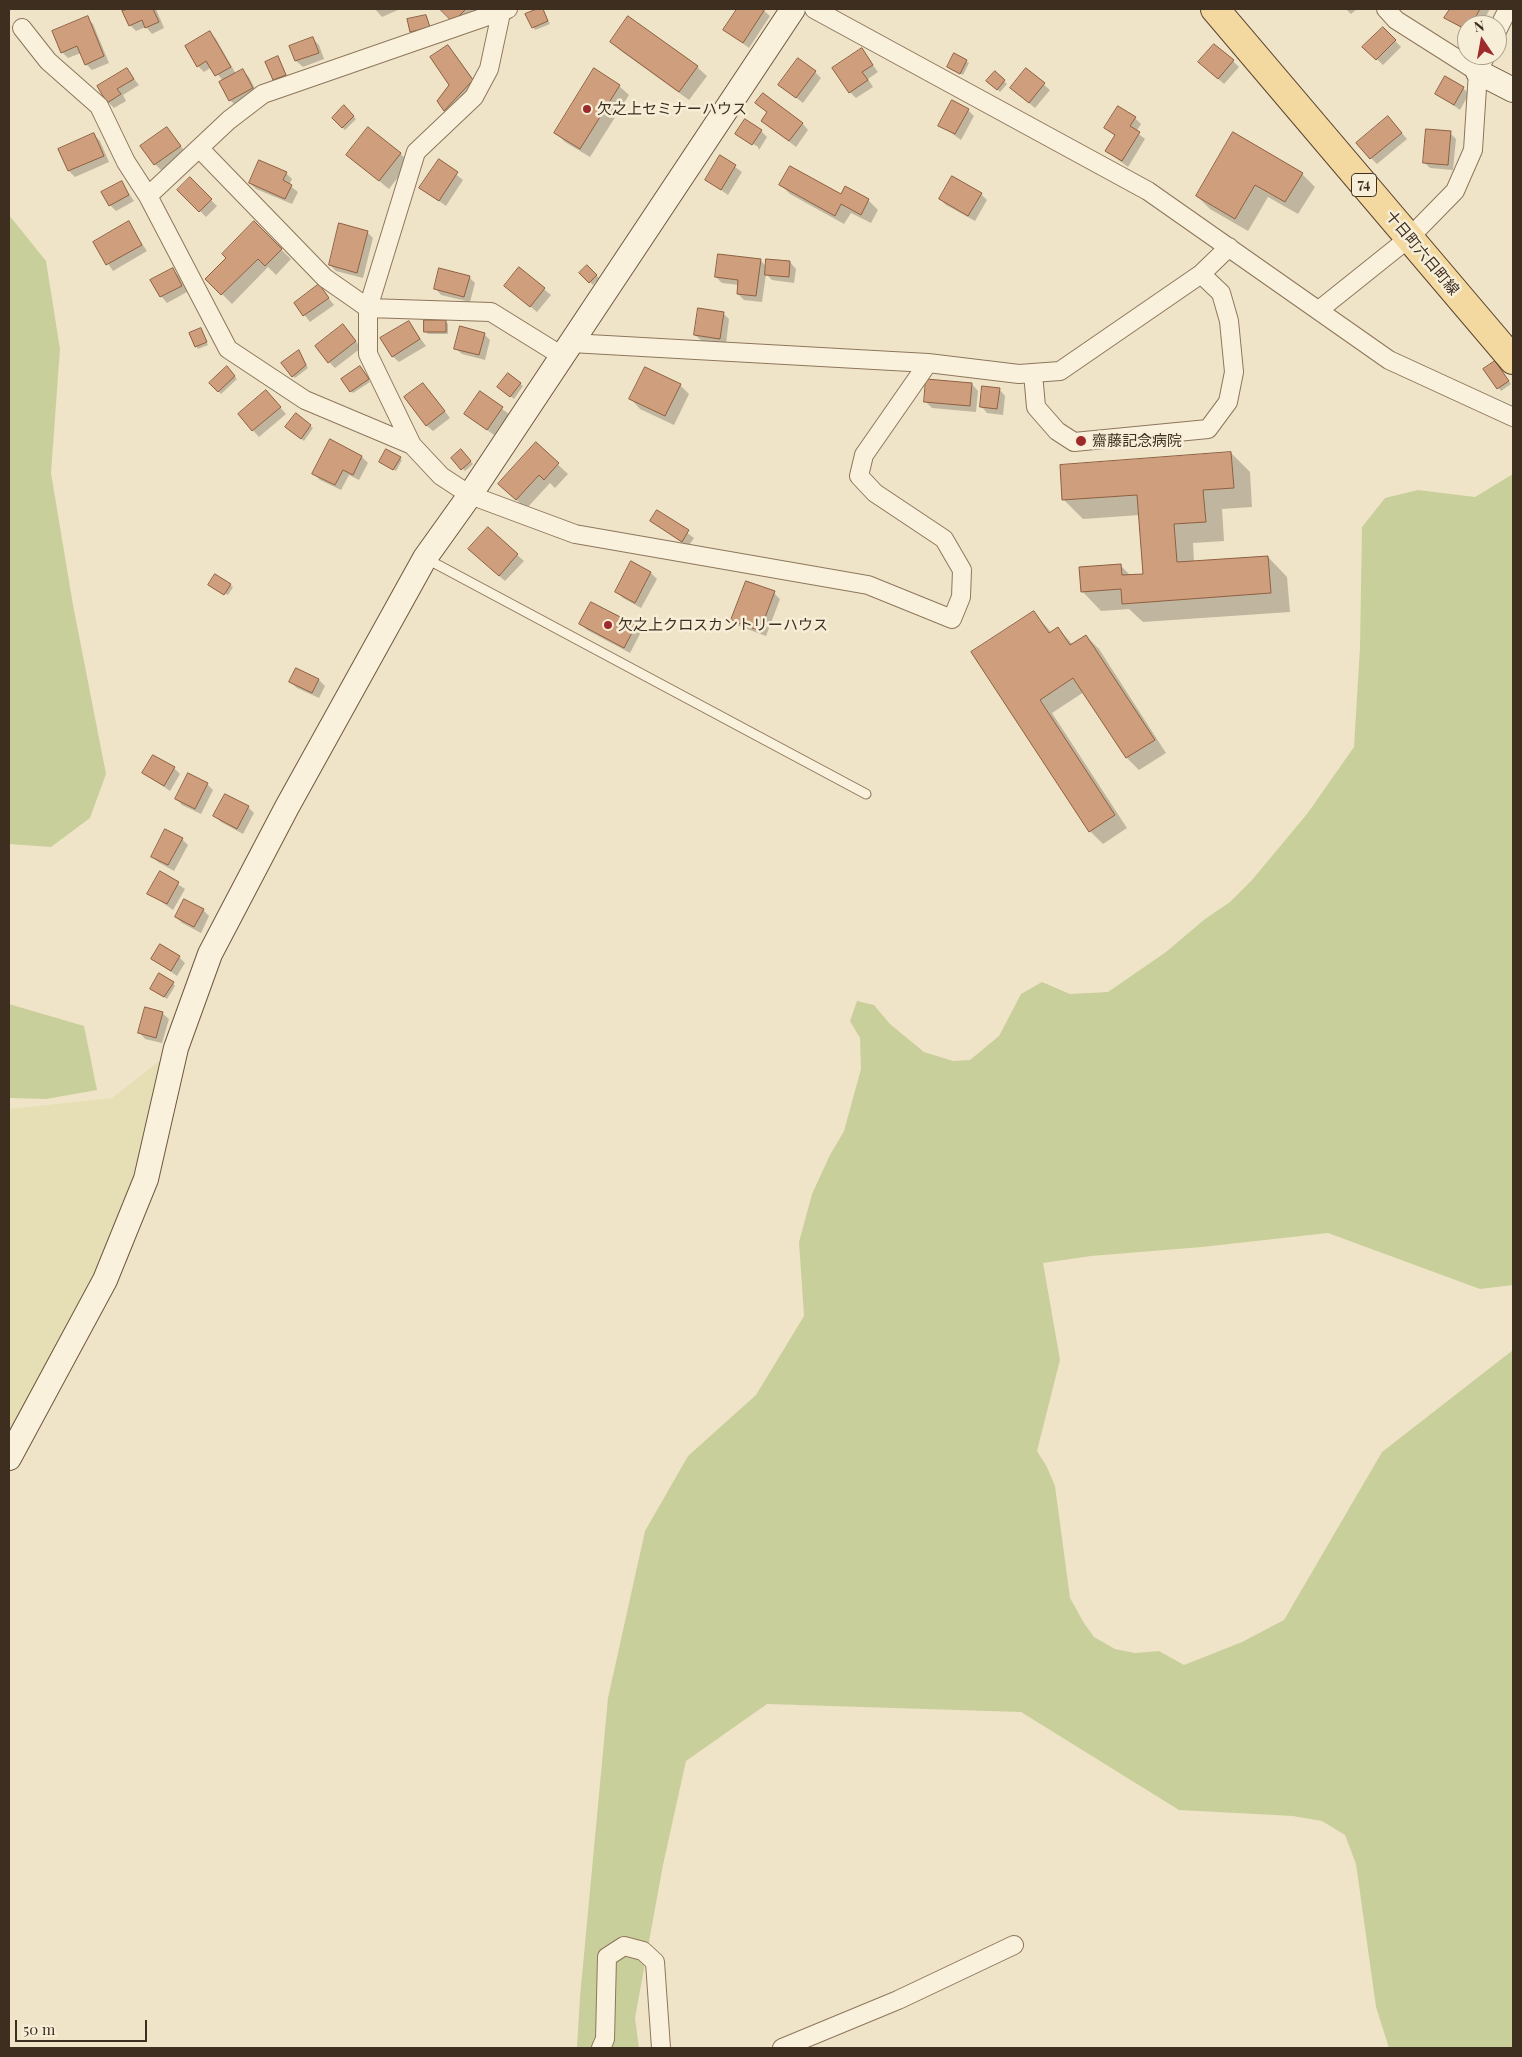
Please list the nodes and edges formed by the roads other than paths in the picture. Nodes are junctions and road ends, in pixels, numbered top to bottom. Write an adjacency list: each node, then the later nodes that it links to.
1 (793, 9): 18 (street)
2 (814, 9): 14 (street)
3 (1215, 9): 13 (main road, 十日町六日町線 / 74)
4 (1386, 9): 7 (street)
5 (504, 11): 11 (street); 16 (street)
6 (22, 28): 12 (street)
7 (1457, 50)
8 (1482, 65): 13 (street)
9 (1484, 65): 10 (street)
10 (1513, 90)
11 (200, 149): 12 (street); 16 (street)
12 (148, 196): 23 (street)
13 (1409, 238): 17 (street); 19 (main road, 十日町六日町線 / 74)
14 (1229, 247): 15 (street); 17 (street)
15 (1202, 274): 21 (street); 21 (street)
16 (368, 308): 18 (street); 23 (street)
17 (1319, 310): 22 (street)
18 (566, 349): 20 (street); 24 (street)
19 (1513, 360)
20 (928, 363): 21 (street); 24 (street)
21 (1033, 373)
22 (1513, 416)
23 (412, 445): 24 (street)
24 (470, 495): 25 (street)
25 (425, 558): 26 (lane); 27 (street)
26 (866, 794)
27 (9, 1458)
28 (1014, 1945): 31 (street)
29 (602, 2048): 30 (street)
30 (661, 2048)
31 (782, 2048)

